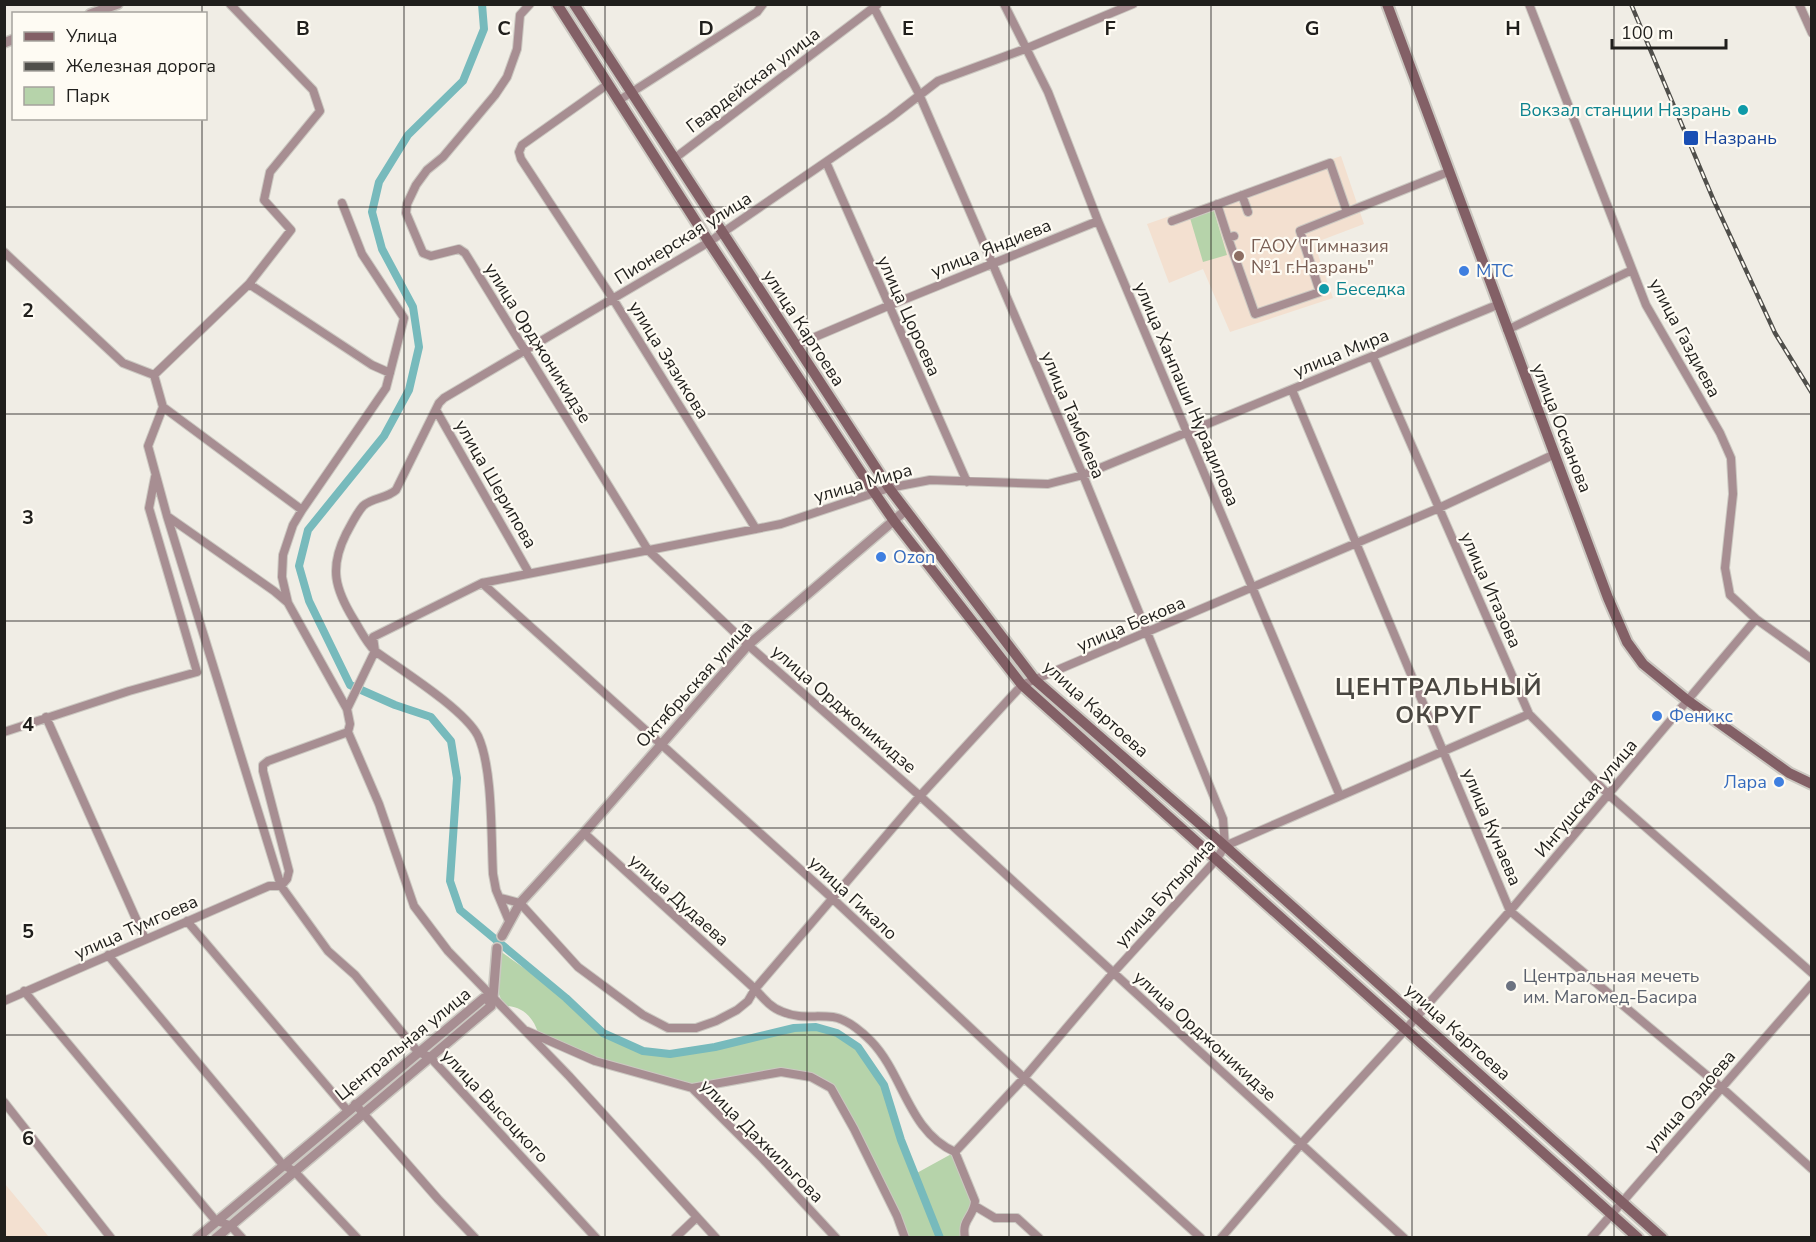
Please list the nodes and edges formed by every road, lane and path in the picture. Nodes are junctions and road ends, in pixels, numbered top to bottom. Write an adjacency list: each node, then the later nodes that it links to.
1 (118, 4): 13 (street)
2 (230, 4): 35 (street)
3 (530, 4): 41 (street, улица Орджоникидзе)
4 (557, 4): 16 (main road, улица Картоева)
5 (574, 4): 17 (main road, улица Картоева)
6 (763, 4): 17 (street)
7 (1004, 4): 15 (street, улица Ханпаши Нурадилова)
8 (1133, 4): 15 (street, Пионерская улица)
9 (1387, 4): 22 (main road, улица Осканова)
10 (1529, 4): 34 (street, улица Газдиева)
11 (1798, 4): 14 (street)
12 (875, 5): 18 (street, улица Тамбиева); 20 (street, Гвардейская улица)
13 (96, 12)
14 (1812, 33)
15 (1025, 49): 18 (street, Пионерская улица); 29 (street, улица Ханпаши Нурадилова)
16 (608, 84): 19 (main road, улица Картоева); 36 (street, улица Зязикова)
17 (631, 92): 19 (street); 20 (main road, улица Картоева)
18 (919, 94): 21 (street, Пионерская улица); 33 (street, улица Тамбиева)
19 (618, 101): 31 (main road, улица Картоева)
20 (675, 158): 30 (main road, улица Картоева)
21 (826, 162): 30 (street, Пионерская улица); 38 (street, улица Цороева)
22 (1448, 172): 27 (street); 37 (main road, улица Осканова)
23 (1242, 195): 25 (street); 26 (street); 27 (street)
24 (342, 203): 43 (street)
25 (1217, 204): 27 (street); 28 (street)
26 (1248, 212)
27 (1347, 213)
28 (1172, 220)
29 (1098, 221): 33 (street, улица Яндиева); 48 (street, улица Ханпаши Нурадилова)
30 (723, 232): 31 (street, Пионерская улица); 40 (main road, улица Картоева)
31 (709, 242): 36 (street, Пионерская улица); 54 (main road, улица Картоева)
32 (4, 252): 44 (street)
33 (993, 265): 38 (street, улица Яндиева); 51 (street, улица Тамбиева)
34 (1632, 270): 39 (street); 67 (street, улица Газдиева)
35 (249, 284): 43 (street); 44 (street)
36 (613, 299): 41 (street, Пионерская улица); 60 (street, улица Зязикова)
37 (1497, 305): 39 (main road, улица Осканова); 42 (street, улица Мира)
38 (888, 306): 40 (street, улица Яндиева); 52 (street, улица Цороева)
39 (1507, 330): 49 (main road, улица Осканова)
40 (796, 345): 53 (main road, улица Картоева)
41 (526, 351): 47 (street, Пионерская улица); 62 (street, улица Орджоникидзе)
42 (1373, 357): 45 (street, улица Мира); 55 (street, улица Итазова)
43 (390, 373): 56 (street)
44 (154, 375): 46 (street)
45 (1292, 390): 48 (street, улица Мира); 61 (street, улица Кунаева)
46 (163, 407): 50 (street, улица Высоцкого); 56 (street)
47 (436, 410): 63 (street, улица Шерипова); 70 (street, Пионерская улица)
48 (1186, 433): 51 (street, улица Мира); 65 (street, улица Ханпаши Нурадилова)
49 (1555, 454): 55 (street, улица Бекова); 74 (main road, улица Осканова)
50 (156, 474): 58 (street, улица Высоцкого); 77 (street)
51 (1083, 474): 52 (street, улица Мира); 68 (street, улица Тамбиева)
52 (967, 482): 53 (street, улица Мира)
53 (889, 488): 54 (street, улица Мира); 57 (main road, улица Картоева)
54 (874, 492): 59 (main road, улица Картоева); 60 (street, улица Мира)
55 (1439, 508): 61 (street, улица Бекова); 76 (street, улица Итазова)
56 (302, 510): 66 (street)
57 (906, 510): 59 (street, Октябрьская улица); 72 (main road, улица Картоева)
58 (167, 516): 66 (street); 89 (street, улица Высоцкого)
59 (894, 522): 69 (street, Октябрьская улица); 73 (main road, улица Картоева)
60 (756, 529): 62 (street, улица Мира)
61 (1358, 543): 65 (street, улица Бекова); 81 (street, улица Кунаева)
62 (648, 550): 63 (street, улица Мира); 69 (street, улица Орджоникидзе)
63 (529, 573): 64 (street, улица Мира)
64 (482, 583): 70 (street, улица Мира); 80 (street, улица Гикало)
65 (1254, 588): 68 (street, улица Бекова); 85 (street, улица Ханпаши Нурадилова)
66 (288, 603): 75 (street)
67 (1756, 619): 71 (street, улица Газдиева); 74 (street, Ингушская улица)
68 (1147, 633): 72 (street, улица Бекова); 87 (street, улица Тамбиева)
69 (748, 645): 80 (street, Октябрьская улица); 84 (street, улица Орджоникидзе)
70 (375, 651): 75 (street, улица Мира); 90 (street)
71 (1812, 658)
72 (1035, 680): 73 (street, улица Бекова); 87 (main road, улица Картоева)
73 (1022, 686): 84 (street, улица Бекова); 88 (main road, улица Картоева)
74 (1687, 700): 82 (main road, улица Осканова); 83 (street, Ингушская улица)
75 (347, 709): 79 (street)
76 (1529, 714): 81 (street, улица Бутырина); 83 (street, улица Итазова)
77 (46, 717): 78 (street); 97 (street)
78 (4, 732)
79 (348, 732): 89 (street); 106 (street)
80 (661, 745): 86 (street, Октябрьская улица); 91 (street, улица Гикало)
81 (1444, 752): 85 (street, улица Бутырина); 93 (street, улица Кунаева)
82 (1812, 784)
83 (1609, 795): 93 (street, Ингушская улица); 101 (street, улица Итазова)
84 (920, 796): 91 (street, улица Бекова); 100 (street, улица Орджоникидзе)
85 (1340, 796): 87 (street, улица Бутырина)
86 (584, 833): 92 (street, Октябрьская улица); 103 (street, улица Дудаева)
87 (1225, 846): 88 (street, улица Бутырина); 107 (main road, улица Картоева)
88 (1216, 860): 100 (street, улица Бутырина); 108 (main road, улица Картоева)
89 (281, 886): 94 (street, улица Тумгоева); 110 (street, улица Высоцкого)
90 (501, 898): 92 (street); 95 (street)
91 (832, 898): 103 (street, улица Бекова); 112 (street, улица Гикало)
92 (520, 903): 95 (street, Октябрьская улица); 103 (street, улица Бекова)
93 (1510, 910): 107 (street, Ингушская улица); 114 (street, улица Кунаева)
94 (187, 921): 97 (street, улица Тумгоева); 117 (street)
95 (509, 921): 96 (street, Октябрьская улица)
96 (502, 936)
97 (145, 939): 99 (street, улица Тумгоева)
98 (497, 948): 106 (street)
99 (108, 955): 104 (street, улица Тумгоева); 121 (street)
100 (1113, 973): 112 (street, улица Бутырина); 119 (street, улица Орджоникидзе)
101 (1812, 973)
102 (1812, 984): 114 (street, улица Оздоева)
103 (755, 989): 120 (street, улица Дудаева)
104 (24, 992): 105 (street, улица Тумгоева); 128 (street)
105 (4, 1000)
106 (491, 1000): 109 (street); 110 (street, Центральная улица); 111 (street, Центральная улица)
107 (1416, 1017): 108 (street, Ингушская улица); 124 (main road, улица Картоева)
108 (1406, 1029): 119 (street, Ингушская улица); 126 (main road, улица Картоева)
109 (524, 1030): 113 (street, улица Дахкильгова); 127 (street)
110 (418, 1052): 111 (street, улица Высоцкого); 116 (street, Центральная улица)
111 (430, 1057): 118 (street, Центральная улица); 136 (street, улица Высоцкого)
112 (1024, 1078): 120 (street, улица Бутырина); 143 (street, улица Гикало)
113 (692, 1088): 139 (street, улица Дахкильгова); 140 (street)
114 (1722, 1088): 122 (street, улица Кунаева); 124 (street, улица Оздоева)
115 (4, 1102): 130 (street)
116 (356, 1104): 117 (street, Центральная улица); 118 (street)
117 (348, 1111): 121 (street, Центральная улица)
118 (363, 1113): 123 (street, Центральная улица); 135 (street)
119 (1301, 1144): 144 (street, Ингушская улица); 145 (street, улица Орджоникидзе)
120 (955, 1152): 125 (street)
121 (283, 1165): 123 (street); 128 (street, Центральная улица)
122 (1812, 1168)
123 (294, 1171): 129 (street, Центральная улица); 134 (street)
124 (1622, 1202): 126 (street, улица Оздоева); 148 (main road, улица Картоева)
125 (975, 1206): 141 (street); 142 (street)
126 (1611, 1215): 146 (street, улица Оздоева); 147 (main road, улица Картоева)
127 (697, 1217): 137 (street); 138 (street)
128 (216, 1221): 129 (street); 131 (street, Центральная улица)
129 (230, 1225): 132 (street, Центральная улица); 133 (street)
130 (111, 1238)
131 (197, 1238)
132 (216, 1238)
133 (242, 1238)
134 (357, 1238)
135 (475, 1238)
136 (596, 1238)
137 (675, 1238)
138 (716, 1238)
139 (836, 1238)
140 (905, 1238)
141 (965, 1238)
142 (1039, 1238)
143 (1201, 1238)
144 (1221, 1238)
145 (1404, 1238)
146 (1591, 1238)
147 (1638, 1238)
148 (1662, 1238)

